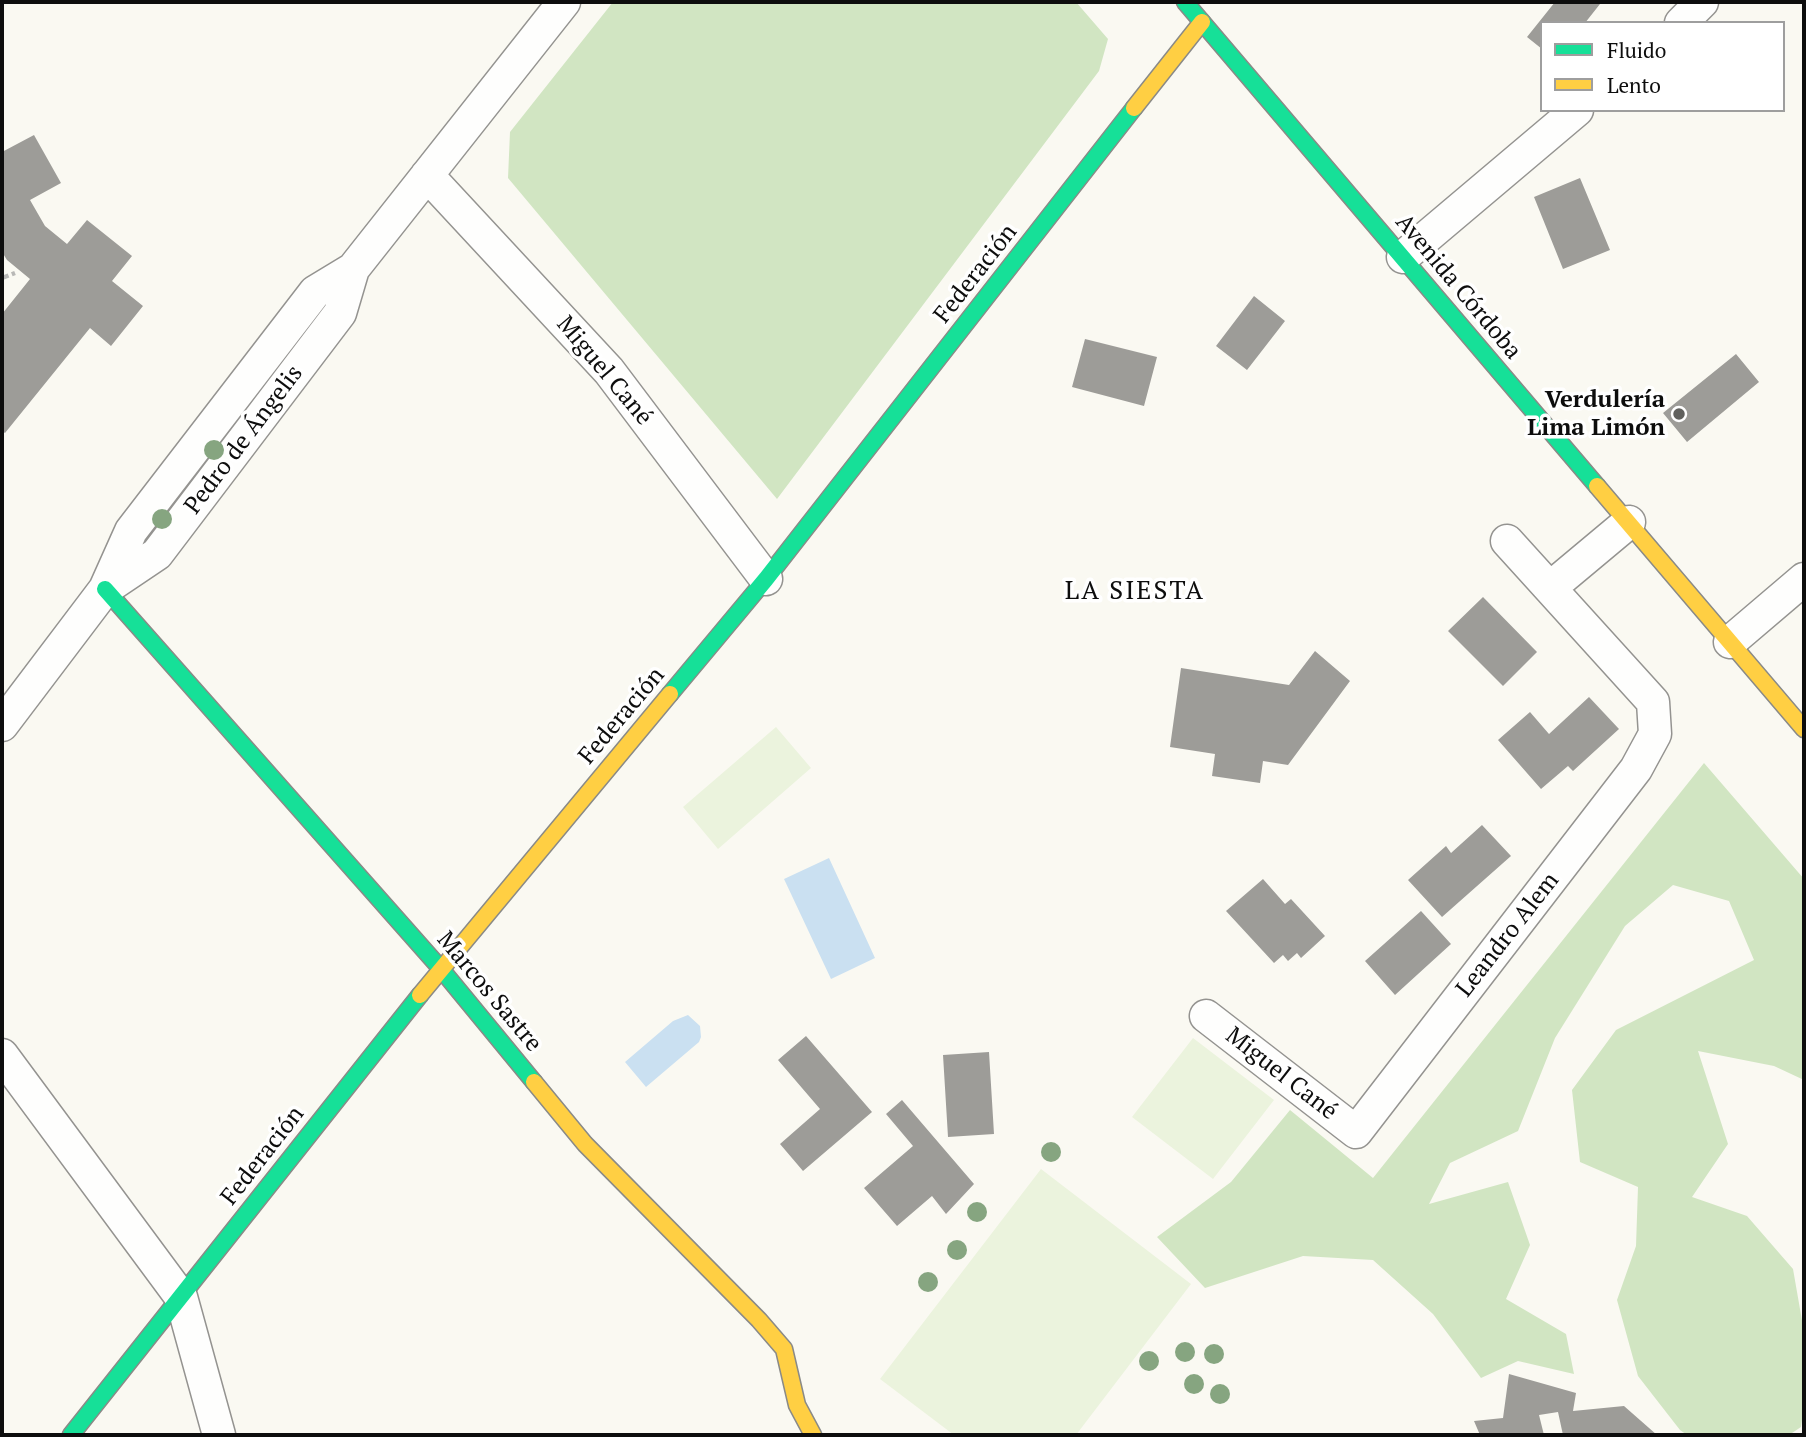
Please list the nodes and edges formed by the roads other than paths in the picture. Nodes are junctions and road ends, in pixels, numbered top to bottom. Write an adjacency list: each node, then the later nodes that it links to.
1 (564, 2): 7 (street, Pedro de Ángelis)
2 (1185, 2): 5 (street, Avenida Córdoba)
3 (1702, 2): 4 (street)
4 (1683, 21)
5 (1202, 22): 8 (street, Avenida Córdoba); 11 (street, Federación)
6 (1575, 112): 8 (street)
7 (427, 175): 11 (street, Miguel Cané); 14 (street, Pedro de Ángelis)
8 (1403, 257): 9 (street, Avenida Córdoba)
9 (1629, 522): 13 (street); 15 (street, Avenida Córdoba)
10 (1507, 541): 13 (street)
11 (766, 579): 18 (street, Federación)
12 (1804, 579): 15 (street)
13 (1550, 588): 21 (street, Leandro Alem)
14 (106, 589): 16 (street, Pedro de Ángelis); 18 (street, Marcos Sastre)
15 (1730, 642): 17 (street, Avenida Córdoba)
16 (2, 725)
17 (1804, 729)
18 (441, 969): 22 (street, Federación); 25 (street, Marcos Sastre)
19 (1206, 1016): 21 (street, Miguel Cané)
20 (2, 1055): 22 (street)
21 (1356, 1132)
22 (181, 1297): 23 (street, Federación); 24 (street)
23 (71, 1435)
24 (219, 1435)
25 (813, 1435)

